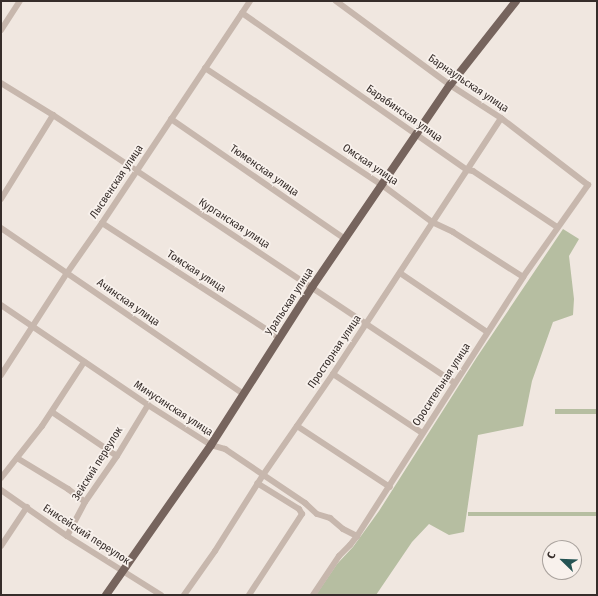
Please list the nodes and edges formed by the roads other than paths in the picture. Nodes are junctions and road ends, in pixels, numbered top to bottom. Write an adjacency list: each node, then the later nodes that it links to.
1 (250, 1): 6 (street, Лысвенская улица)
2 (336, 1): 11 (street, Барнаульская улица)
3 (510, 1): 7 (main road, Уральская улица)
4 (516, 1): 7 (main road, Уральская улица)
5 (18, 2): 8 (street)
6 (242, 13): 9 (street, Лысвенская улица); 15 (street, Барабинская улица)
7 (496, 25): 11 (main road, Уральская улица)
8 (1, 30)
9 (205, 68): 14 (street, Лысвенская улица); 18 (street, Омская улица)
10 (1, 83): 12 (street, Курганская улица)
11 (450, 85): 13 (street, Барнаульская улица); 15 (main road, Уральская улица)
12 (53, 115): 17 (street, Курганская улица); 20 (street)
13 (502, 118): 16 (street, Просторная улица); 19 (street, Барнаульская улица)
14 (171, 119): 17 (street, Лысвенская улица); 25 (street, Тюменская улица)
15 (416, 134): 16 (street, Барабинская улица); 18 (main road, Уральская улица)
16 (467, 170): 21 (street, Просторная улица); 23 (street, Барабинская улица)
17 (136, 172): 22 (street, Лысвенская улица); 29 (street, Курганская улица)
18 (382, 185): 21 (street, Омская улица); 25 (main road, Уральская улица)
19 (588, 185): 23 (street, Оросительная улица)
20 (1, 199)
21 (432, 222): 27 (street, Просторная улица); 28 (street, Омская улица)
22 (102, 223): 26 (street, Лысвенская улица); 34 (street, Томская улица)
23 (557, 227): 28 (street, Оросительная улица)
24 (1, 228): 26 (street, Ачинская улица)
25 (345, 239): 29 (main road, Уральская улица)
26 (67, 273): 32 (street, Лысвенская улица); 39 (street, Ачинская улица)
27 (400, 273): 31 (street, Просторная улица); 33 (street)
28 (523, 277): 33 (street, Оросительная улица)
29 (312, 287): 31 (street, Курганская улица); 34 (main road, Уральская улица)
30 (1, 305): 32 (street, Минусинская улица)
31 (367, 323): 36 (street, Просторная улица); 38 (street, Курганская улица)
32 (32, 328): 35 (street, Минусинская улица); 37 (street, Лысвенская улица)
33 (487, 332): 38 (street, Оросительная улица)
34 (280, 338): 39 (main road, Уральская улица)
35 (84, 362): 40 (street, Минусинская улица); 41 (street)
36 (333, 374): 42 (street, Просторная улица); 43 (street)
37 (1, 375)
38 (454, 382): 43 (street, Оросительная улица)
39 (243, 394): 44 (main road, Уральская улица)
40 (148, 405): 44 (street, Минусинская улица); 45 (street, Зейский переулок)
41 (52, 412): 45 (street); 46 (street)
42 (297, 426): 47 (street, Просторная улица); 50 (street)
43 (422, 433): 50 (street, Оросительная улица)
44 (211, 445): 47 (street, Минусинская улица); 57 (main road, Уральская улица)
45 (117, 456): 52 (street, Зейский переулок)
46 (17, 458): 48 (street); 52 (street)
47 (262, 475): 49 (street, Просторная улица); 55 (street, Минусинская улица)
48 (1, 478)
49 (257, 483): 60 (street, Просторная улица); 61 (street)
50 (390, 487): 55 (street, Оросительная улица)
51 (1, 490): 53 (street, Енисейский переулок)
52 (85, 502): 54 (street, Зейский переулок)
53 (26, 507): 54 (street, Енисейский переулок); 56 (street)
54 (67, 536): 57 (street, Енисейский переулок)
55 (357, 536): 62 (street, Оросительная улица)
56 (1, 546)
57 (123, 571): 58 (main road, Уральская улица); 59 (street, Енисейский переулок)
58 (106, 595)
59 (161, 595)
60 (184, 595)
61 (249, 595)
62 (313, 595)

